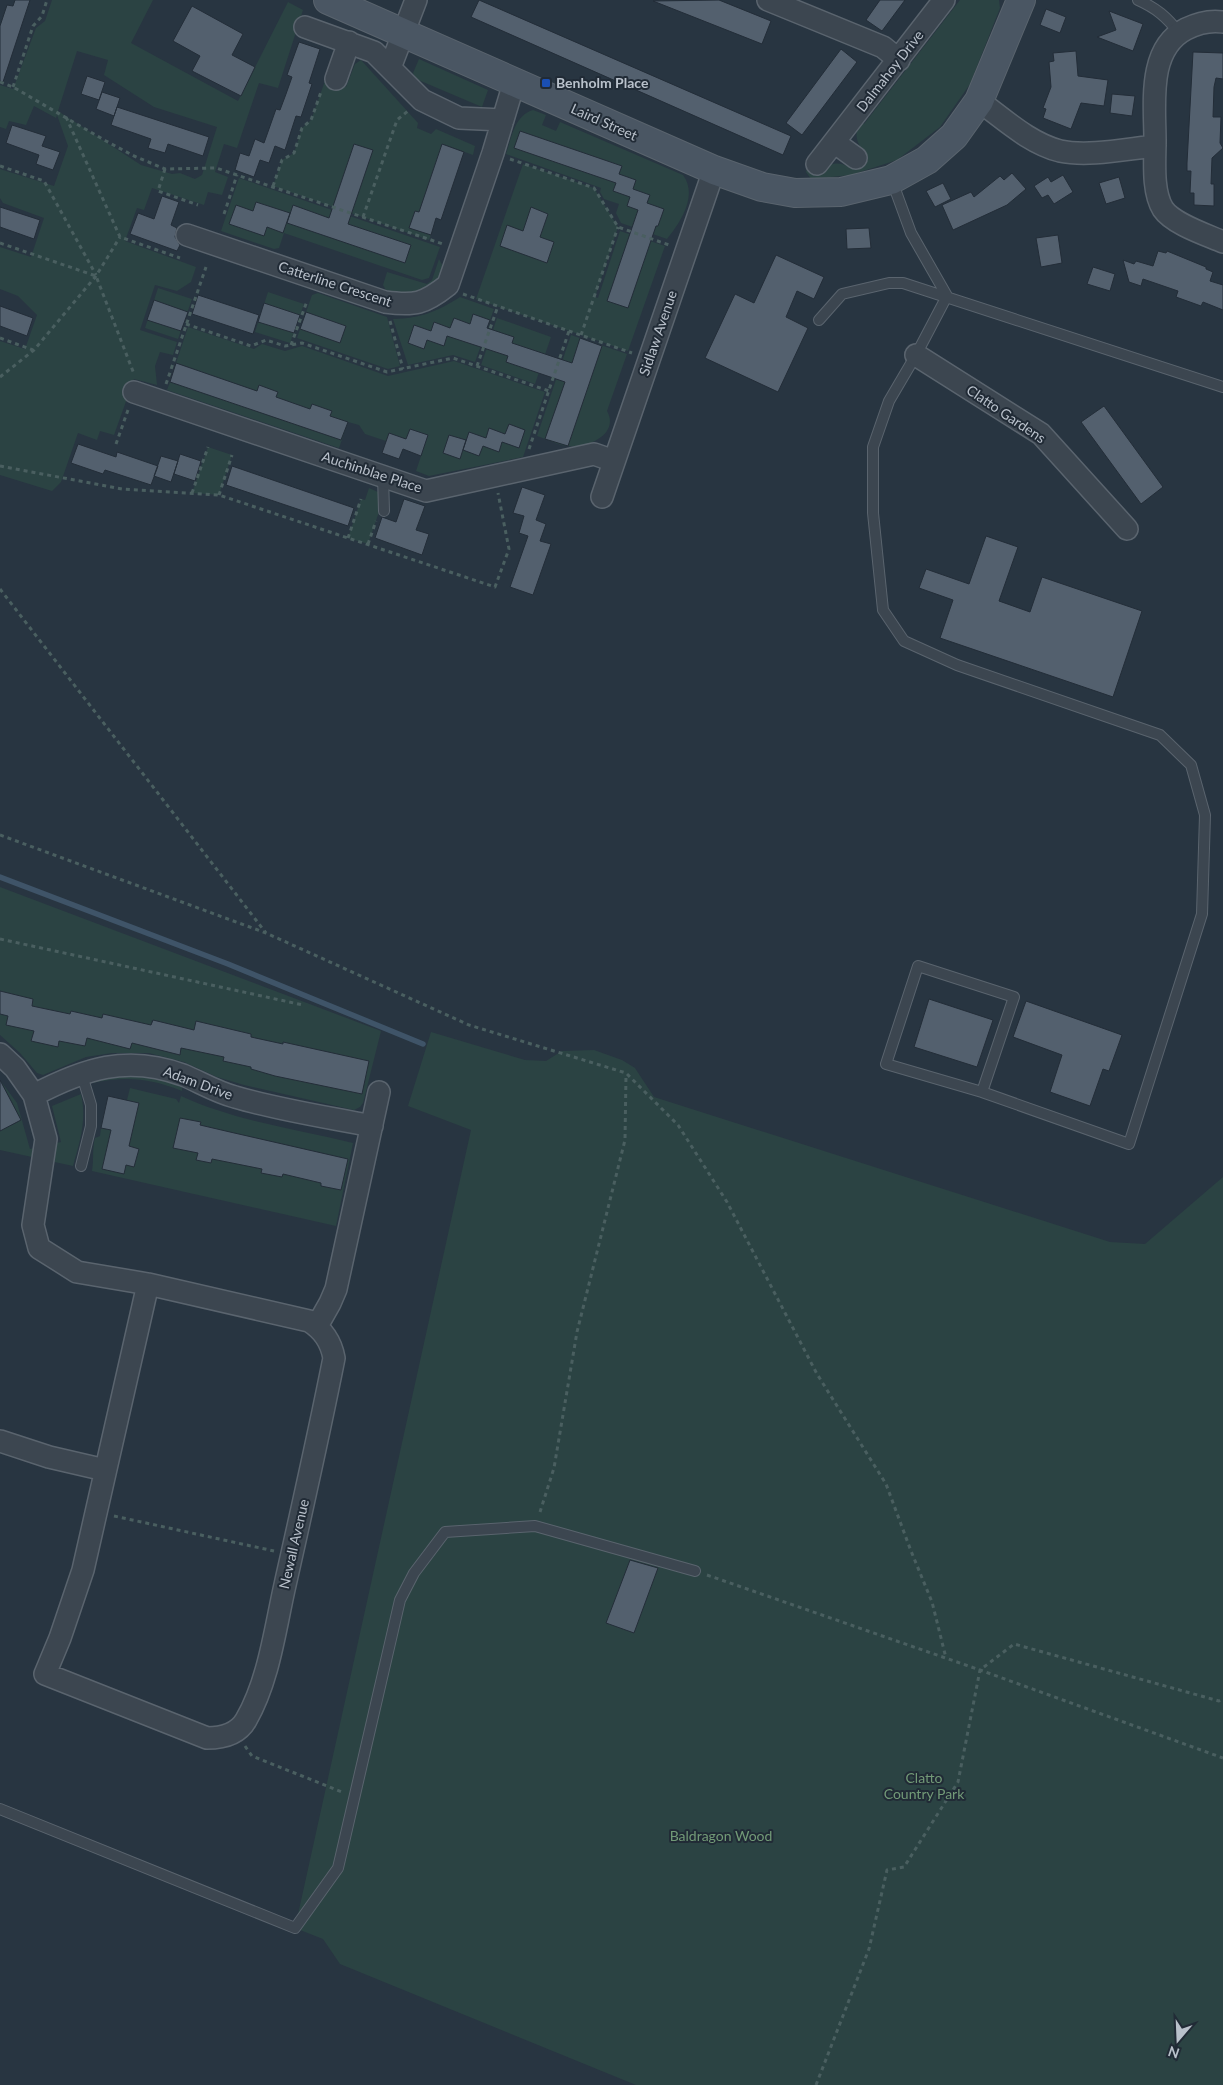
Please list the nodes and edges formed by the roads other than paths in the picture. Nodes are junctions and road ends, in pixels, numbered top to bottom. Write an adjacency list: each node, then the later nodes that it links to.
1 (328, 0): 10 (street, Laird Street)
2 (416, 0): 10 (street)
3 (768, 0): 12 (street)
4 (944, 0): 12 (street, Dalmahoy Drive)
5 (1021, 0): 16 (street)
6 (1138, 0): 9 (lane)
7 (1223, 22): 9 (street)
8 (305, 27): 11 (street)
9 (1179, 33): 19 (street)
10 (403, 34): 13 (street); 15 (street, Laird Street)
11 (349, 42): 13 (street); 14 (street)
12 (899, 60): 18 (street, Dalmahoy Drive)
13 (390, 68): 17 (street)
14 (336, 79)
15 (514, 83): 17 (street); 22 (street, Laird Street)
16 (979, 101): 19 (street); 23 (street)
17 (503, 120): 24 (street, Catterline Crescent)
18 (834, 142): 20 (street); 21 (street, Dalmahoy Drive)
19 (1155, 146): 25 (street)
20 (856, 158)
21 (817, 164)
22 (714, 170): 23 (street, Laird Street); 31 (street, Sidlaw Avenue)
23 (891, 180): 26 (lane)
24 (187, 235)
25 (1223, 242)
26 (947, 296): 27 (lane); 28 (lane); 29 (lane)
27 (819, 320)
28 (916, 355): 35 (street, Clatto Gardens); 39 (lane)
29 (1223, 387)
30 (134, 392): 32 (street, Auchinblae Place)
31 (614, 461): 32 (street, Auchinblae Place); 33 (street, Sidlaw Avenue)
32 (382, 476): 34 (lane)
33 (602, 497)
34 (384, 511)
35 (1126, 529)
36 (0, 1054): 40 (street)
37 (81, 1072): 40 (street, Adam Drive); 41 (street, Adam Drive); 42 (lane)
38 (379, 1092): 41 (street)
39 (982, 1092): 39 (lane)
40 (34, 1095): 43 (street)
41 (372, 1126): 44 (street)
42 (81, 1166)
43 (148, 1284): 44 (street); 46 (street)
44 (317, 1326): 46 (street, Newall Avenue)
45 (0, 1441): 46 (street)
46 (105, 1470)
47 (695, 1571): 48 (lane)
48 (0, 1809)

